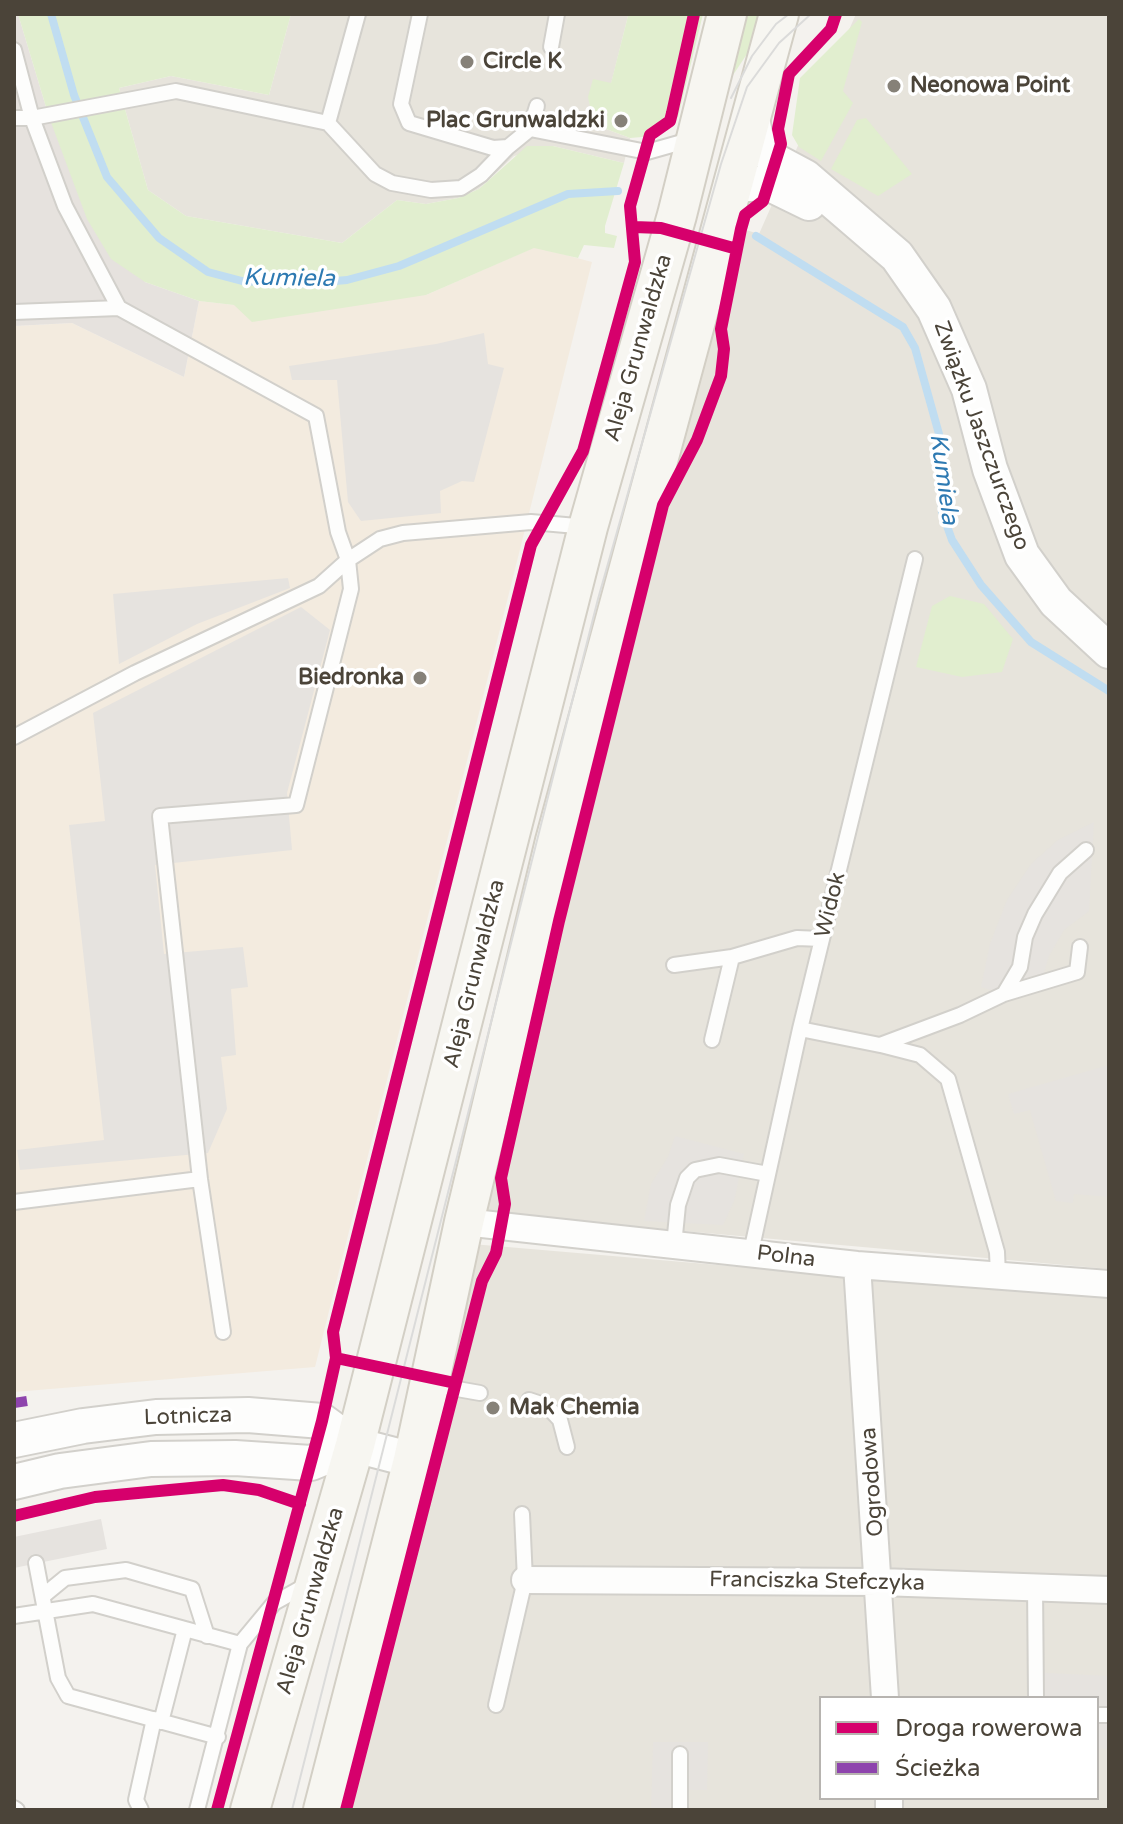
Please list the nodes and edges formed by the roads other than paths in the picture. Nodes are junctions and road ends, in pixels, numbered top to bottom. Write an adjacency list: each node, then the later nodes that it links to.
1 (358, 14): 12 (lane)
2 (420, 14): 15 (lane)
3 (557, 14): 6 (lane)
4 (727, 14): 14 (main road, Aleja Grunwaldzka)
5 (779, 14): 9 (main road, Aleja Grunwaldzka)
6 (551, 47)
7 (14, 50): 11 (lane)
8 (537, 106): 13 (lane)
9 (751, 114): 16 (main road, Aleja Grunwaldzka); 17 (street, Związku Jaszczurczego)
10 (14, 118): 11 (lane)
11 (32, 118): 12 (lane); 18 (lane)
12 (328, 123): 15 (lane)
13 (530, 129): 14 (lane); 15 (lane)
14 (697, 138): 20 (main road, Aleja Grunwaldzka)
15 (508, 147)
16 (731, 185): 17 (street, Związku Jaszczurczego); 37 (main road, Aleja Grunwaldzka)
17 (855, 218): 23 (street, Związku Jaszczurczego)
18 (119, 308): 19 (lane); 22 (lane)
19 (14, 312)
20 (588, 527): 22 (lane); 48 (main road, Aleja Grunwaldzka)
21 (915, 559): 26 (lane, Widok)
22 (348, 560): 24 (lane); 35 (lane)
23 (1109, 651)
24 (14, 737)
25 (1086, 850): 30 (lane)
26 (822, 939): 28 (lane); 31 (lane, Widok)
27 (1080, 947): 30 (lane)
28 (732, 957): 29 (lane); 32 (lane)
29 (674, 965)
30 (1004, 994): 33 (lane)
31 (800, 1029): 33 (lane); 34 (lane, Widok)
32 (712, 1040)
33 (880, 1045): 41 (lane)
34 (768, 1174): 38 (lane); 39 (lane, Widok)
35 (200, 1179): 36 (lane); 43 (lane)
36 (14, 1202)
37 (464, 1222): 38 (street, Polna); 44 (main road, Aleja Grunwaldzka)
38 (674, 1245): 39 (street, Polna)
39 (751, 1252): 40 (street, Polna)
40 (857, 1265): 41 (street, Polna); 56 (street, Ogrodowa)
41 (998, 1275): 42 (street, Polna)
42 (1109, 1284)
43 (223, 1332)
44 (429, 1383): 45 (lane); 50 (main road, Aleja Grunwaldzka)
45 (480, 1393)
46 (529, 1400): 49 (lane)
47 (14, 1440): 48 (street, Lotnicza)
48 (355, 1445): 50 (street, Lotnicza); 51 (street, Lotnicza); 54 (main road, Aleja Grunwaldzka)
49 (567, 1447)
50 (413, 1460): 73 (main road, Aleja Grunwaldzka)
51 (14, 1482)
52 (522, 1514): 55 (lane)
53 (36, 1563): 59 (lane)
54 (319, 1578): 63 (lane); 72 (main road, Aleja Grunwaldzka)
55 (525, 1580): 56 (street, Franciszka Stefczyka); 66 (lane)
56 (880, 1582): 57 (street, Franciszka Stefczyka); 64 (street, Ogrodowa)
57 (1035, 1586): 58 (street, Franciszka Stefczyka); 65 (lane)
58 (1109, 1590)
59 (44, 1604): 60 (lane); 61 (lane); 62 (lane); 67 (lane)
60 (14, 1616)
61 (185, 1629): 62 (lane); 67 (lane)
62 (207, 1636): 63 (lane)
63 (240, 1644): 68 (lane)
64 (885, 1696)
65 (1036, 1696)
66 (496, 1705)
67 (157, 1720): 68 (lane); 70 (lane)
68 (218, 1737): 71 (lane)
69 (680, 1754): 74 (lane)
70 (141, 1810)
71 (197, 1810)
72 (250, 1810)
73 (323, 1810)
74 (680, 1810)

